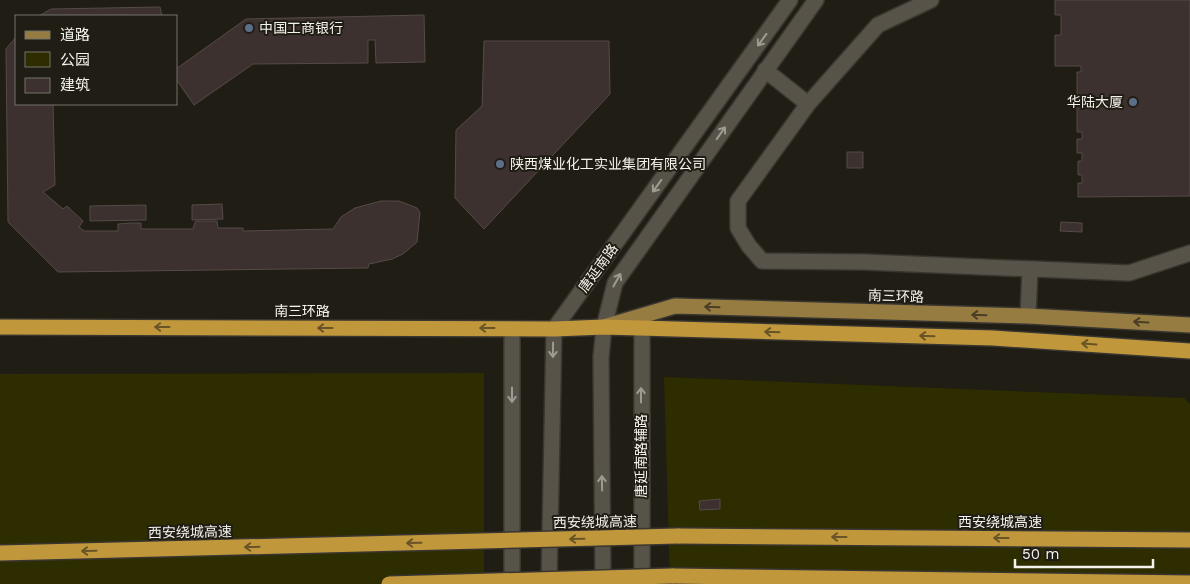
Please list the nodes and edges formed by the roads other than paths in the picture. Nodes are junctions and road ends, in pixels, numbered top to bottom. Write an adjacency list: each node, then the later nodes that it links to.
1 (790, 0): 14 (street, 唐延南路, one-way to 14)
2 (816, 0): 4 (street, 唐延南路)
3 (931, 0): 5 (street)
4 (766, 70): 5 (street); 11 (street, 唐延南路, one-way to 4)
5 (808, 104): 7 (street)
6 (1190, 253): 7 (street)
7 (1030, 269): 8 (street)
8 (1028, 316): 9 (main road, 南三环路, one-way to 8); 11 (main road, 南三环路, one-way to 11)
9 (1190, 325)
10 (0, 327): 12 (highway, 南三环路, one-way to 10)
11 (604, 327): 13 (highway, 南三环路); 14 (highway, 南三环路); 22 (street, 唐延南路, one-way to 11)
12 (512, 328): 14 (highway, 南三环路); 20 (street, one-way to 20)
13 (642, 328): 15 (highway, 南三环路, one-way to 13); 23 (street, 唐延南路辅路, one-way to 13)
14 (554, 329): 21 (street, one-way to 21)
15 (1190, 351)
16 (1190, 540): 17 (highway, 西安绕城高速, one-way to 17, bridge)
17 (0, 553)
18 (1190, 583): 19 (highway, bridge)
19 (390, 584)
20 (512, 584)
21 (549, 584)
22 (603, 584)
23 (642, 584)

